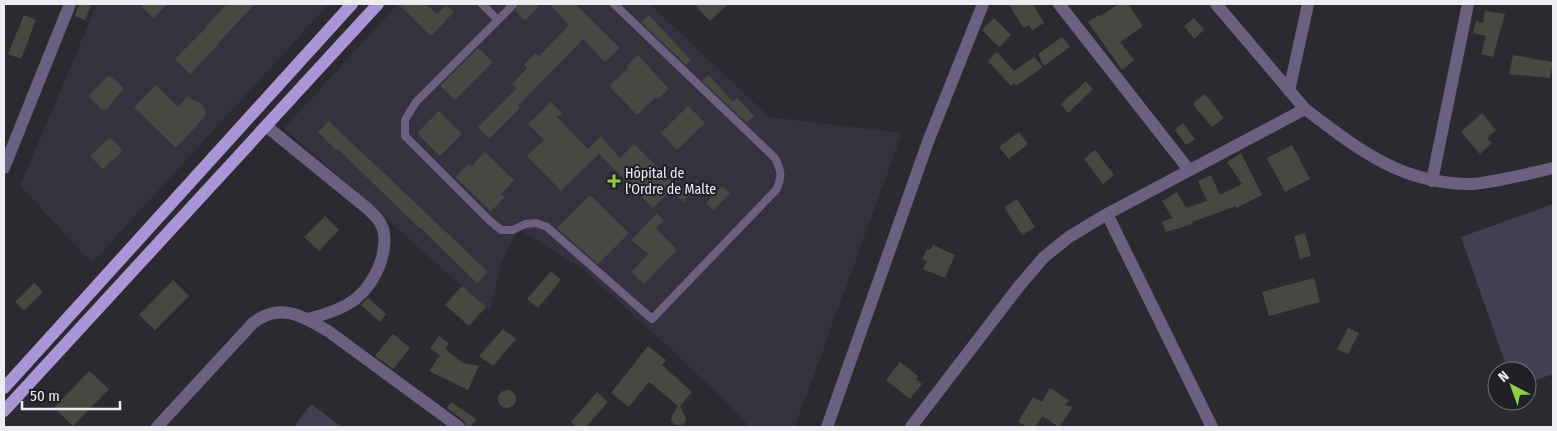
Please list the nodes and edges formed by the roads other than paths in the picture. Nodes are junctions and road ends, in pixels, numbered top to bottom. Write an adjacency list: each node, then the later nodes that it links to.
1 (70, 4): 16 (street)
2 (352, 4): 22 (main road)
3 (378, 4): 15 (main road)
4 (482, 4): 12 (lane)
5 (514, 4): 12 (lane)
6 (614, 4): 12 (lane)
7 (984, 4): 26 (street)
8 (1059, 4): 18 (street)
9 (1216, 4): 13 (street)
10 (1308, 4): 13 (street)
11 (1468, 4): 19 (street)
12 (498, 20)
13 (1289, 91): 14 (street)
14 (1305, 109): 18 (street); 19 (street)
15 (266, 126): 21 (street); 23 (main road)
16 (4, 168)
17 (1553, 168): 19 (street)
18 (1189, 170): 20 (street)
19 (1432, 181)
20 (1107, 214): 27 (street); 28 (street)
21 (308, 319): 24 (street); 25 (street)
22 (4, 388)
23 (4, 411)
24 (157, 427)
25 (459, 427)
26 (827, 427)
27 (911, 427)
28 (1212, 427)

